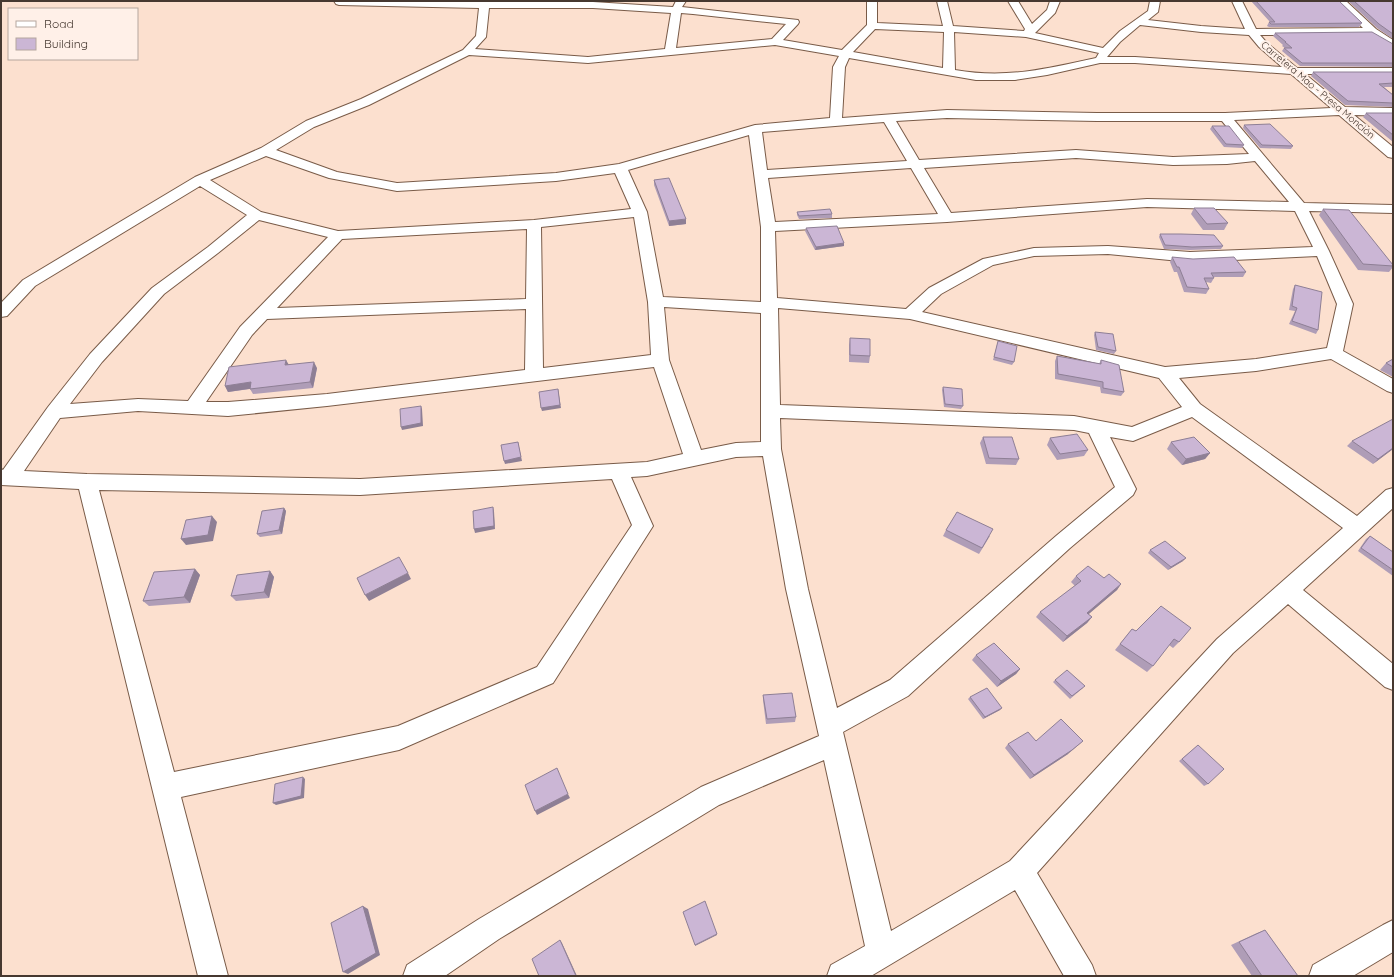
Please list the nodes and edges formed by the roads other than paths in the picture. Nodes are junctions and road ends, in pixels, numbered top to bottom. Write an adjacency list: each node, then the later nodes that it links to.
1 (339, 1): 9 (street)
2 (872, 1): 13 (street)
3 (942, 1): 14 (street)
4 (1013, 1): 17 (street)
5 (1055, 1): 17 (street)
6 (1155, 1): 12 (street)
7 (1237, 1): 16 (street, Carretera Mao - Presa Monción)
8 (1340, 1): 15 (street)
9 (485, 3): 10 (street); 20 (street)
10 (558, 3): 11 (street)
11 (679, 5): 18 (street); 21 (street)
12 (1138, 22): 16 (street); 23 (street)
13 (872, 26): 14 (street); 22 (street)
14 (949, 29): 17 (street); 25 (street)
15 (1372, 31): 16 (street); 19 (street)
16 (1252, 32): 24 (street, Carretera Mao - Presa Monción)
17 (1029, 33): 23 (street)
18 (775, 42): 21 (street); 22 (street)
19 (1393, 45)
20 (467, 52): 21 (street); 33 (street)
21 (670, 52)
22 (846, 54): 25 (street); 31 (street)
23 (1102, 55): 24 (street); 25 (street)
24 (1293, 71): 26 (street); 27 (street, Carretera Mao - Presa Monción)
25 (949, 72)
26 (1393, 72)
27 (1341, 111): 28 (street); 29 (street); 34 (street, Carretera Mao - Presa Monción)
28 (1393, 112)
29 (1225, 117): 30 (street); 35 (street)
30 (888, 118): 31 (street); 36 (street)
31 (836, 122): 32 (street)
32 (755, 129): 37 (street); 38 (street)
33 (266, 151): 37 (street); 39 (street)
34 (1392, 153)
35 (1259, 157): 36 (street); 40 (street)
36 (915, 164): 38 (street); 44 (street)
37 (620, 168): 42 (street)
38 (761, 174): 46 (street)
39 (200, 180): 43 (street); 52 (street)
40 (1300, 207): 41 (street); 44 (street); 48 (street)
41 (1393, 209)
42 (640, 212): 45 (street); 49 (street)
43 (256, 214): 47 (street); 63 (street)
44 (947, 218): 46 (street)
45 (534, 224): 47 (street); 50 (street)
46 (768, 227): 51 (street)
47 (338, 235): 53 (street)
48 (1322, 251): 54 (street); 55 (street)
49 (656, 302): 51 (street); 56 (street)
50 (534, 304): 53 (street); 58 (street)
51 (770, 305): 54 (street); 62 (street)
52 (1, 312)
53 (262, 314): 60 (street)
54 (910, 314): 57 (street)
55 (1334, 353): 57 (street); 59 (street)
56 (660, 360): 58 (street); 66 (street)
57 (1165, 373): 61 (street)
58 (534, 375): 60 (street)
59 (1393, 387)
60 (193, 406): 63 (street)
61 (1194, 409): 64 (street); 71 (street)
62 (771, 411): 64 (street); 65 (street)
63 (54, 412): 68 (street)
64 (1096, 427): 74 (street)
65 (771, 449): 66 (street); 74 (street)
66 (694, 459): 67 (street)
67 (618, 471): 69 (street); 75 (street)
68 (5, 477): 69 (street)
69 (87, 482): 75 (street)
70 (1392, 499): 71 (street)
71 (1358, 528): 72 (street)
72 (1287, 590): 73 (street); 76 (street)
73 (1393, 680)
74 (831, 734): 78 (street); 80 (street)
75 (165, 787): 79 (street)
76 (1020, 871): 78 (street); 81 (street)
77 (1393, 935): 82 (street)
78 (864, 967)
79 (213, 976)
80 (418, 976)
81 (1081, 976)
82 (1324, 976)

